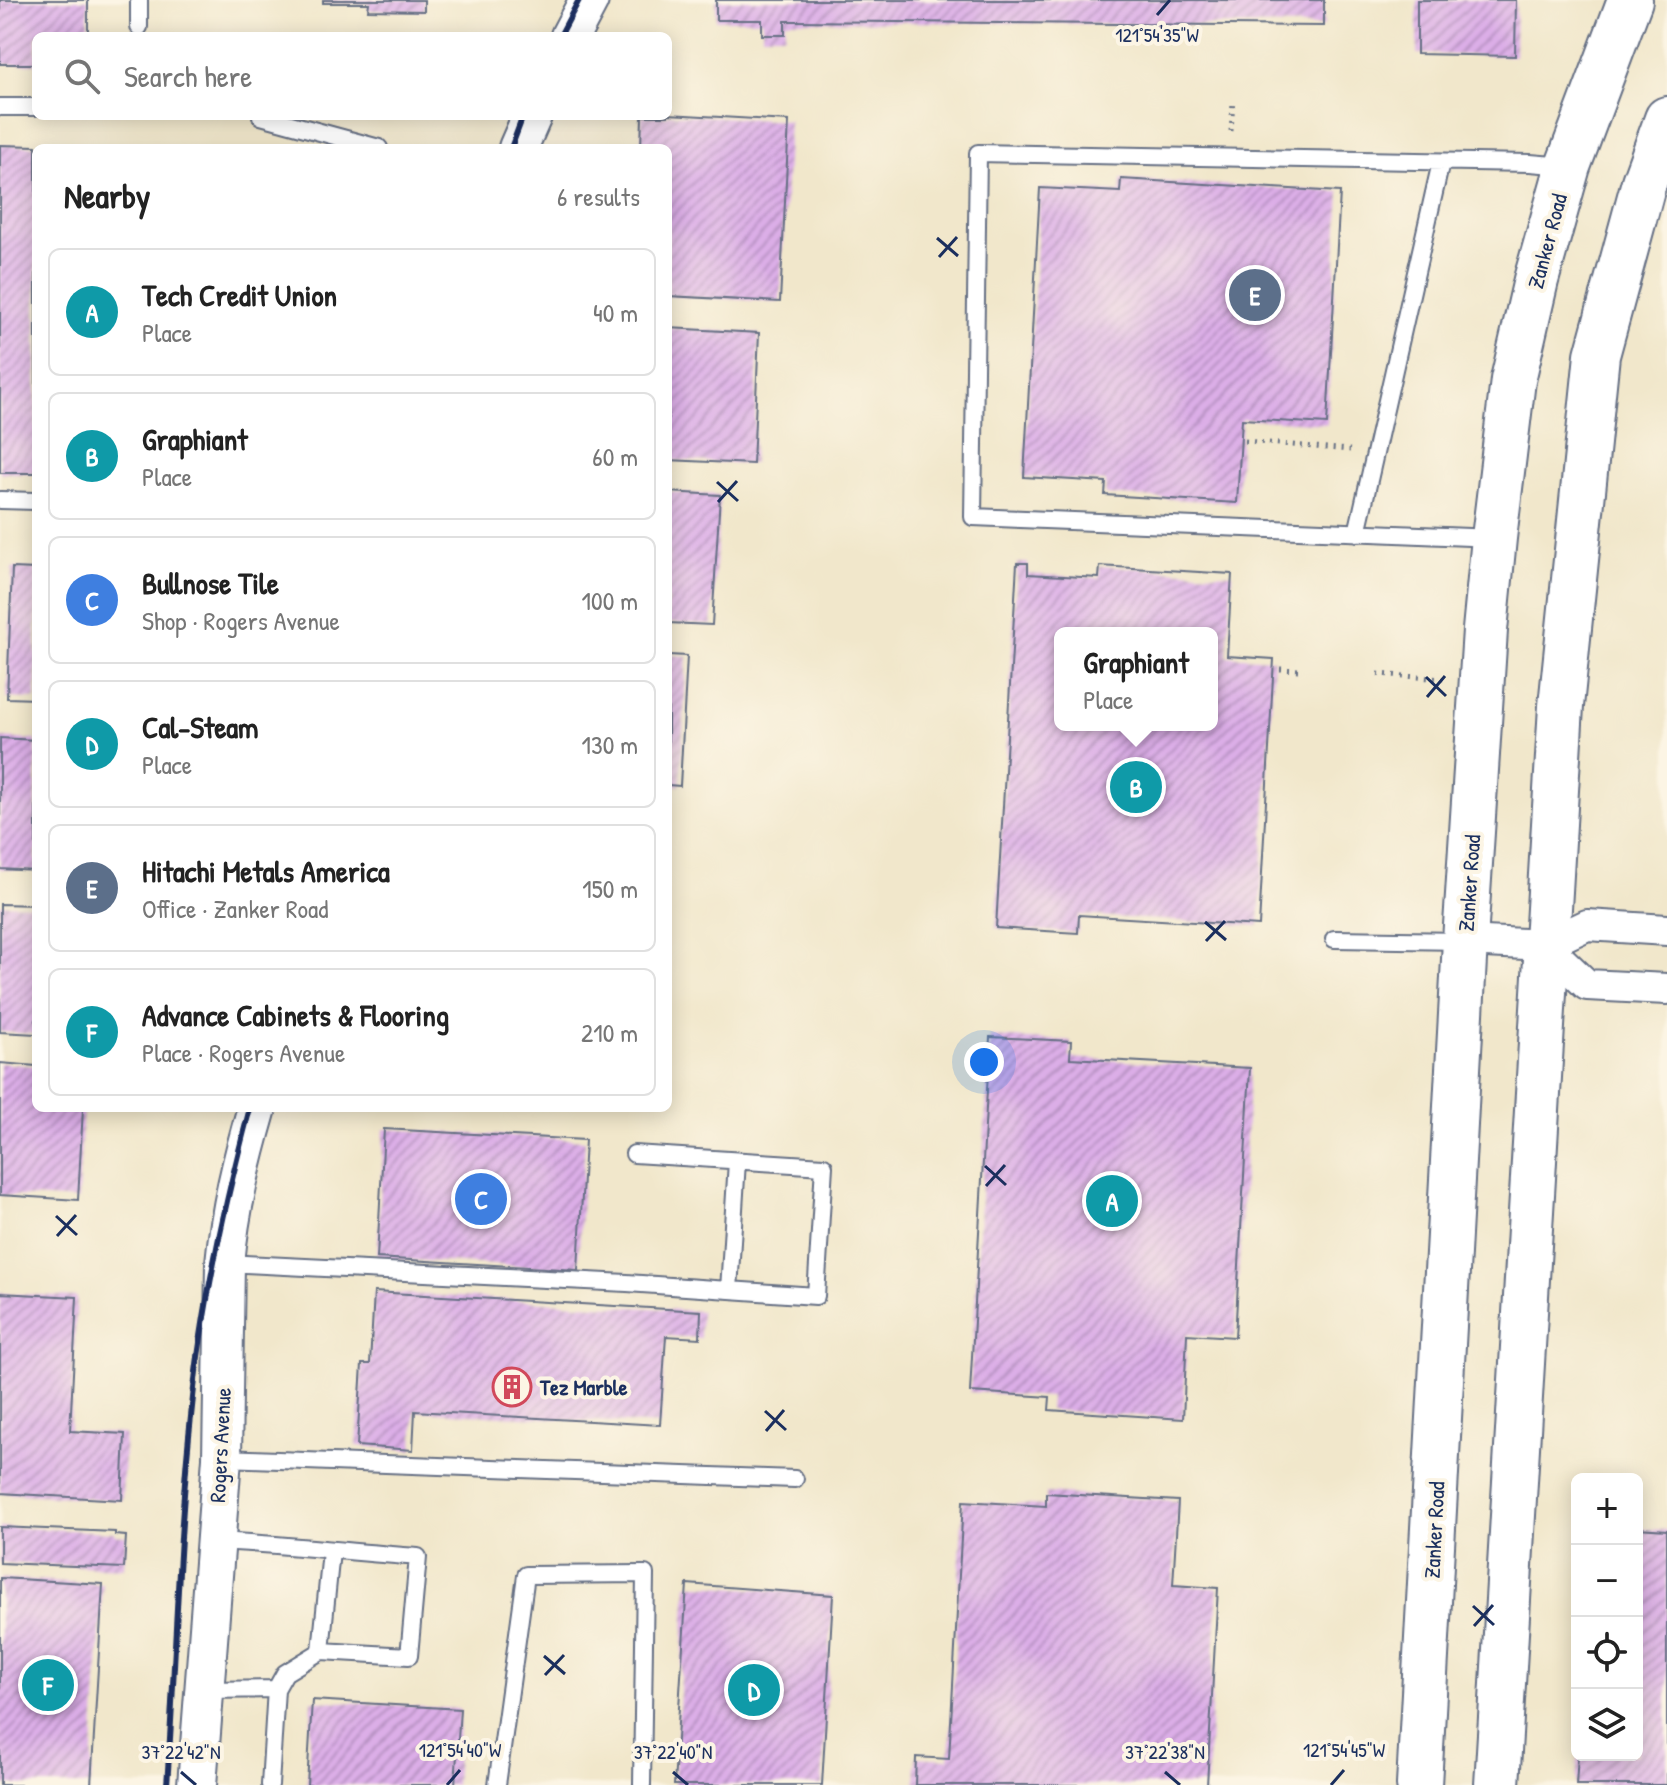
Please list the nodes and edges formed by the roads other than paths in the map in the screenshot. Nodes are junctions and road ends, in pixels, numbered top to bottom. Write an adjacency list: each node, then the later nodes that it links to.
1 (139, 0): 4 (lane)
2 (589, 0): 5 (street)
3 (1630, 0): 14 (main road, Zanker Road)
4 (139, 27)
5 (572, 32)
6 (0, 107): 7 (lane)
7 (32, 107)
8 (1667, 119): 22 (main road)
9 (276, 120): 11 (lane)
10 (530, 120): 12 (street)
11 (364, 144)
12 (520, 144)
13 (1441, 162): 14 (lane); 17 (lane); 17 (lane)
14 (1568, 166): 18 (main road, Zanker Road)
15 (0, 500): 16 (lane)
16 (32, 501)
17 (1357, 533): 18 (lane)
18 (1494, 538): 21 (main road, Zanker Road)
19 (1667, 930): 22 (street)
20 (1334, 939): 21 (lane)
21 (1465, 941): 22 (street); 40 (main road, Zanker Road)
22 (1545, 945): 23 (street); 41 (main road)
23 (1667, 989)
24 (256, 1112): 27 (street, Rogers Avenue)
25 (634, 1154): 26 (lane)
26 (737, 1161): 28 (lane); 28 (lane)
27 (225, 1263): 28 (lane); 29 (street, Rogers Avenue)
28 (729, 1290)
29 (222, 1458): 30 (lane); 31 (street, Rogers Avenue)
30 (795, 1479)
31 (214, 1541): 32 (lane); 35 (street, Rogers Avenue)
32 (331, 1551): 33 (lane); 33 (lane)
33 (321, 1651): 34 (lane)
34 (276, 1689): 35 (lane); 37 (lane)
35 (203, 1690): 36 (street, Rogers Avenue)
36 (197, 1785)
37 (270, 1785)
38 (497, 1785): 39 (lane)
39 (642, 1785)
40 (1419, 1785)
41 (1497, 1785)

